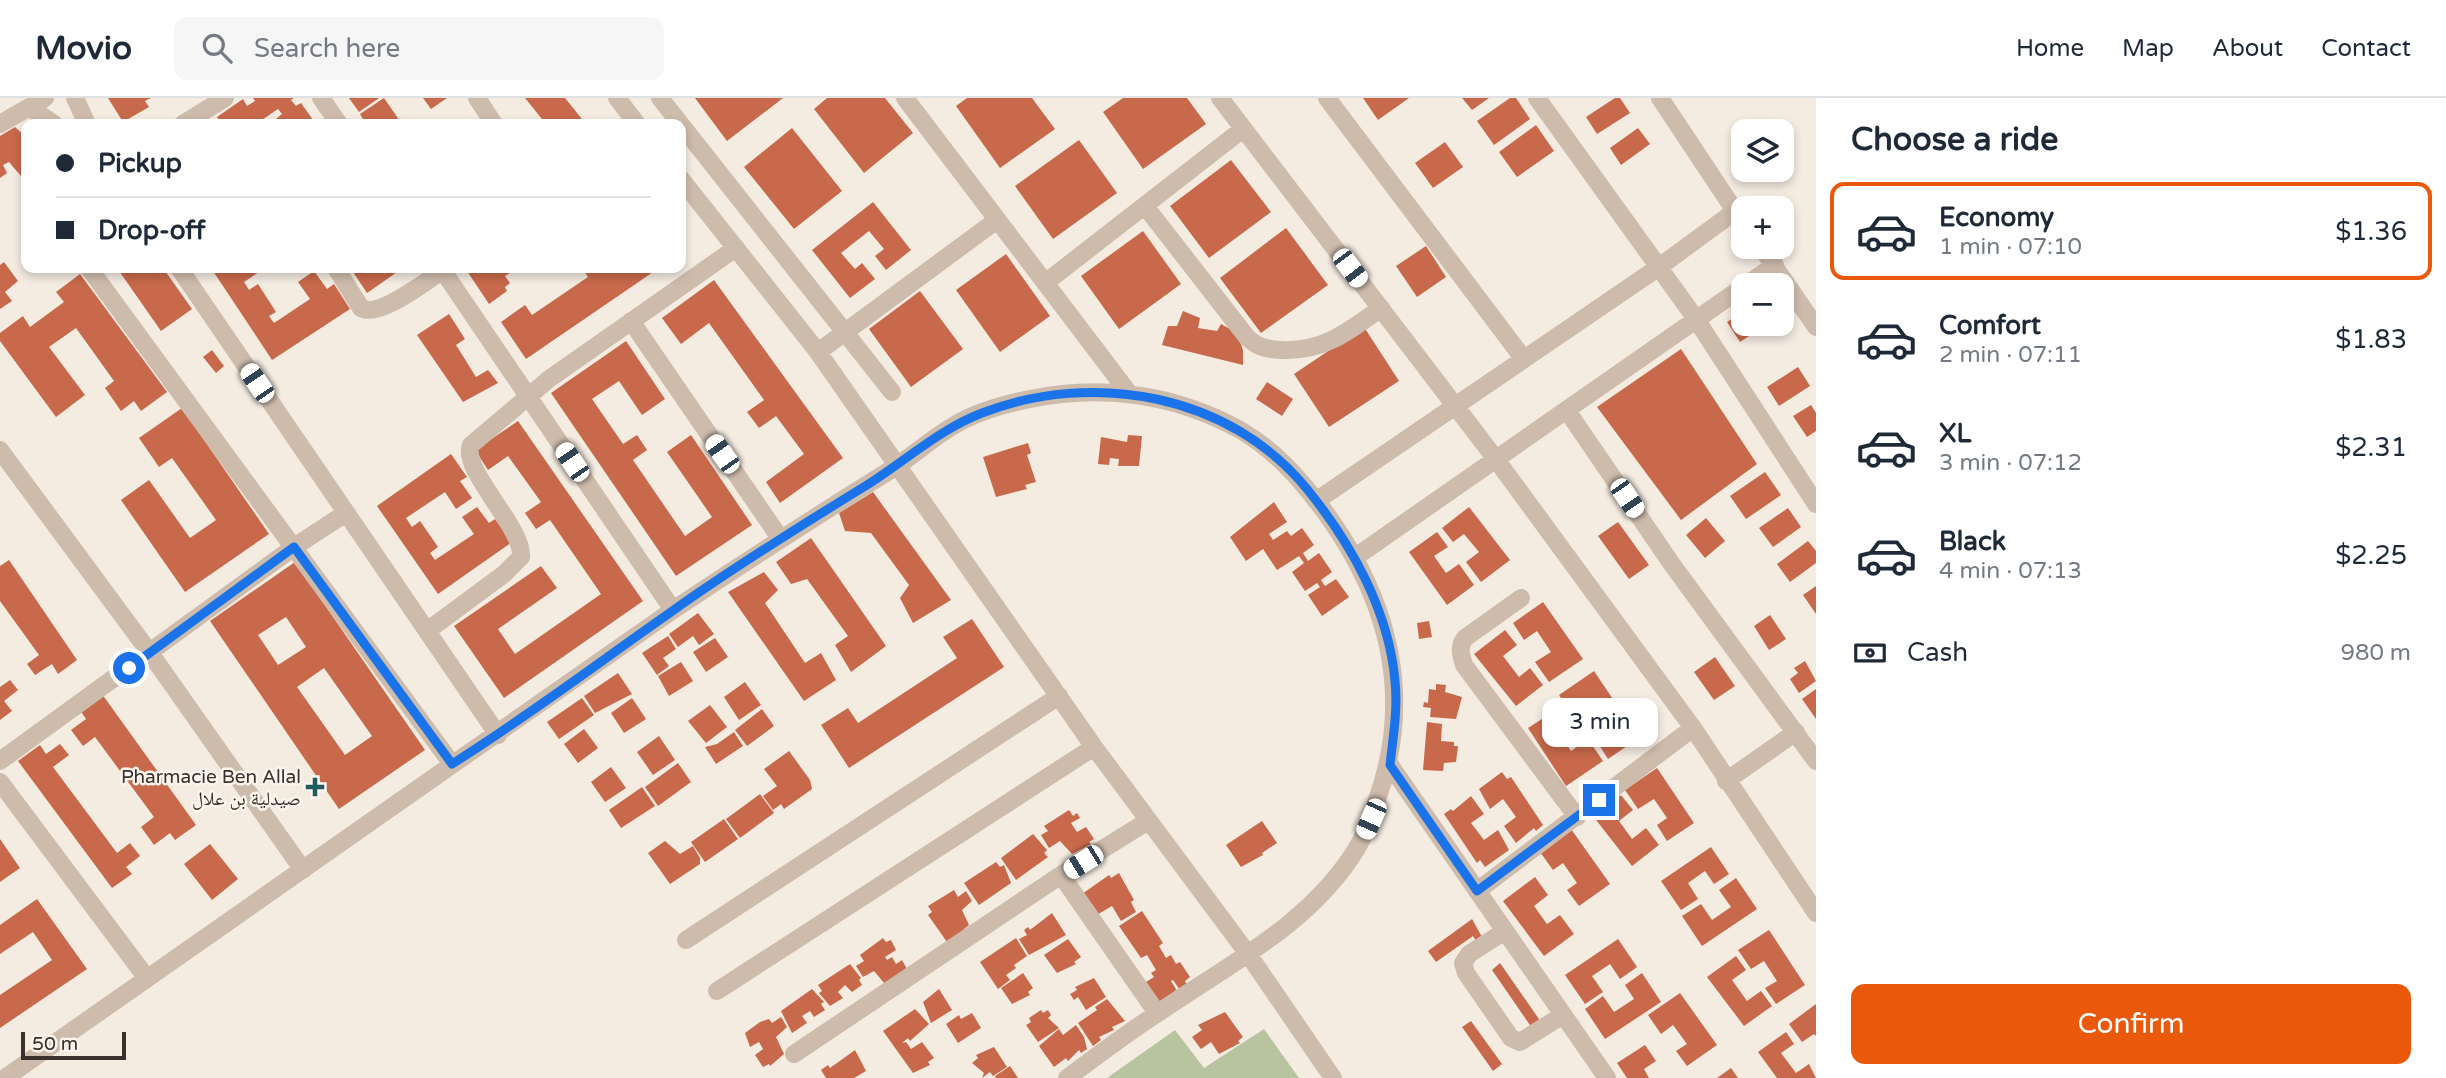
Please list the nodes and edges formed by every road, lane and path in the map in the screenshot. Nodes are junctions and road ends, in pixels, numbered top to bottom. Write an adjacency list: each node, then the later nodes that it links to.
1 (45, 98): 13 (street)
2 (75, 98): 15 (street)
3 (225, 98): 16 (street)
4 (321, 98): 17 (street)
5 (477, 98): 18 (street)
6 (617, 98): 19 (street)
7 (660, 98): 20 (street)
8 (905, 98): 27 (street)
9 (1220, 98): 22 (street)
10 (1327, 98): 47 (street)
11 (1537, 98): 32 (street)
12 (1660, 98): 26 (street)
13 (29, 107): 14 (street); 21 (street)
14 (47, 119)
15 (86, 119)
16 (191, 119)
17 (336, 119)
18 (491, 119)
19 (633, 119)
20 (677, 119)
21 (0, 124)
22 (1243, 129): 25 (street); 41 (street)
23 (686, 131): 45 (street)
24 (686, 185): 29 (street)
25 (1145, 206): 39 (street); 41 (street)
26 (1731, 206)
27 (997, 220): 39 (street); 45 (street)
28 (1731, 223): 32 (street)
29 (736, 248): 43 (street); 46 (street)
30 (1770, 259): 31 (street)
31 (1775, 265): 38 (street); 44 (street)
32 (1659, 267): 42 (street); 47 (street)
33 (93, 273): 60 (street)
34 (187, 273): 58 (street)
35 (339, 273): 36 (street)
36 (437, 273)
37 (446, 273): 50 (street)
38 (1763, 273)
39 (1045, 283): 49 (street)
40 (1731, 295): 42 (street)
41 (1381, 308): 51 (street)
42 (1696, 319): 52 (street); 57 (street)
43 (631, 321): 50 (street); 59 (street)
44 (1816, 327)
45 (845, 333): 46 (street); 48 (street)
46 (818, 352): 55 (street)
47 (1523, 358): 51 (street)
48 (892, 392)
49 (1128, 392): 55 (street); 56 (street)
50 (528, 398): 63 (street); 64 (street)
51 (1456, 405): 54 (street); 56 (street)
52 (1568, 412): 54 (street); 68 (street)
53 (0, 450): 65 (street)
54 (1495, 458): 61 (street); 67 (street)
55 (897, 466): 59 (street); 66 (street)
56 (1316, 500): 61 (street)
57 (1816, 504)
58 (346, 513): 60 (street); 64 (street)
59 (780, 538): 63 (street)
60 (294, 547): 65 (street); 73 (street)
61 (1354, 558): 74 (street)
62 (1521, 598): 77 (street)
63 (673, 611): 69 (street)
64 (427, 631): 69 (street)
65 (150, 653): 71 (street); 79 (street)
66 (1059, 696): 70 (street); 84 (street)
67 (1693, 728): 75 (street); 77 (street)
68 (1796, 732): 72 (street); 75 (street)
69 (498, 735): 73 (street)
70 (1094, 747): 78 (street); 87 (street)
71 (0, 761)
72 (1816, 761)
73 (452, 764): 79 (street)
74 (1390, 765): 81 (street); 85 (street)
75 (1726, 780): 82 (street)
76 (0, 782): 86 (street)
77 (1577, 817): 81 (street)
78 (1148, 821): 80 (street); 85 (street)
79 (303, 870): 86 (street)
80 (1061, 875): 88 (street); 90 (street)
81 (1477, 891): 83 (street)
82 (1816, 913)
83 (1505, 931): 89 (street); 89 (street)
84 (686, 940)
85 (1248, 954): 88 (street); 93 (street)
86 (146, 977): 91 (street)
87 (717, 991)
88 (1157, 1013): 92 (street)
89 (1563, 1015): 94 (street)
90 (794, 1054)
91 (5, 1078)
92 (1067, 1078)
93 (1333, 1078)
94 (1607, 1078)

